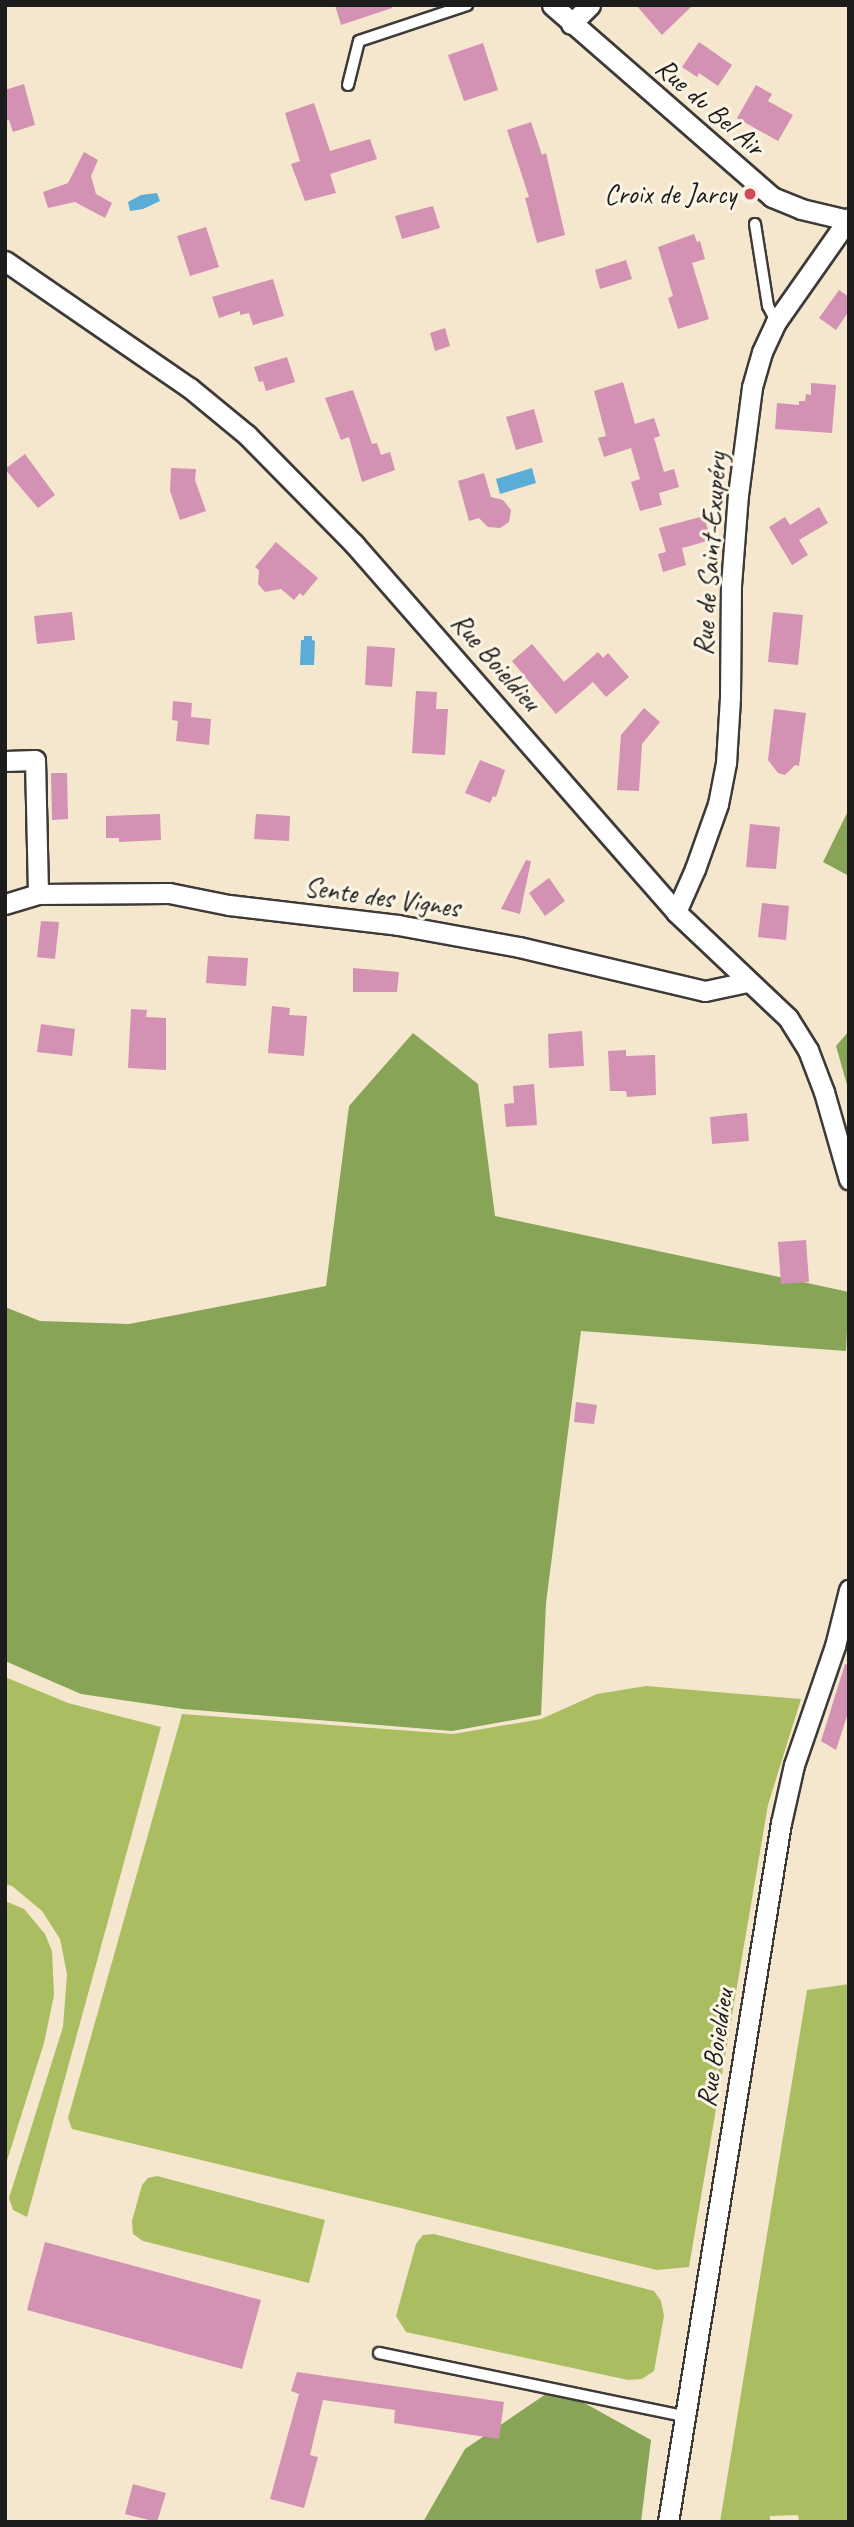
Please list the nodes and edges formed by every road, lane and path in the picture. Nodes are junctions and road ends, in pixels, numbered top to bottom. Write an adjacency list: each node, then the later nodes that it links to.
1 (467, 5): 5 (lane)
2 (552, 5): 4 (street, Rue du Bel Air)
3 (590, 5): 4 (street)
4 (571, 23): 6 (street, Rue du Bel Air)
5 (348, 85)
6 (848, 219): 9 (street, Rue de Saint-Exupéry)
7 (755, 224): 9 (lane)
8 (5, 261): 13 (street, Rue Boieldieu)
9 (776, 322): 13 (street, Rue de Saint-Exupéry)
10 (5, 761): 11 (street)
11 (38, 894): 12 (street, Sente des Vignes); 14 (street, Sente des Vignes)
12 (5, 904)
13 (676, 912): 14 (street, Rue Boieldieu)
14 (747, 982): 15 (street, Rue Boieldieu)
15 (849, 1179)
16 (849, 1590): 18 (street, Rue Boieldieu)
17 (379, 2353): 18 (lane)
18 (687, 2417): 19 (street, Rue Boieldieu)
19 (668, 2522)

